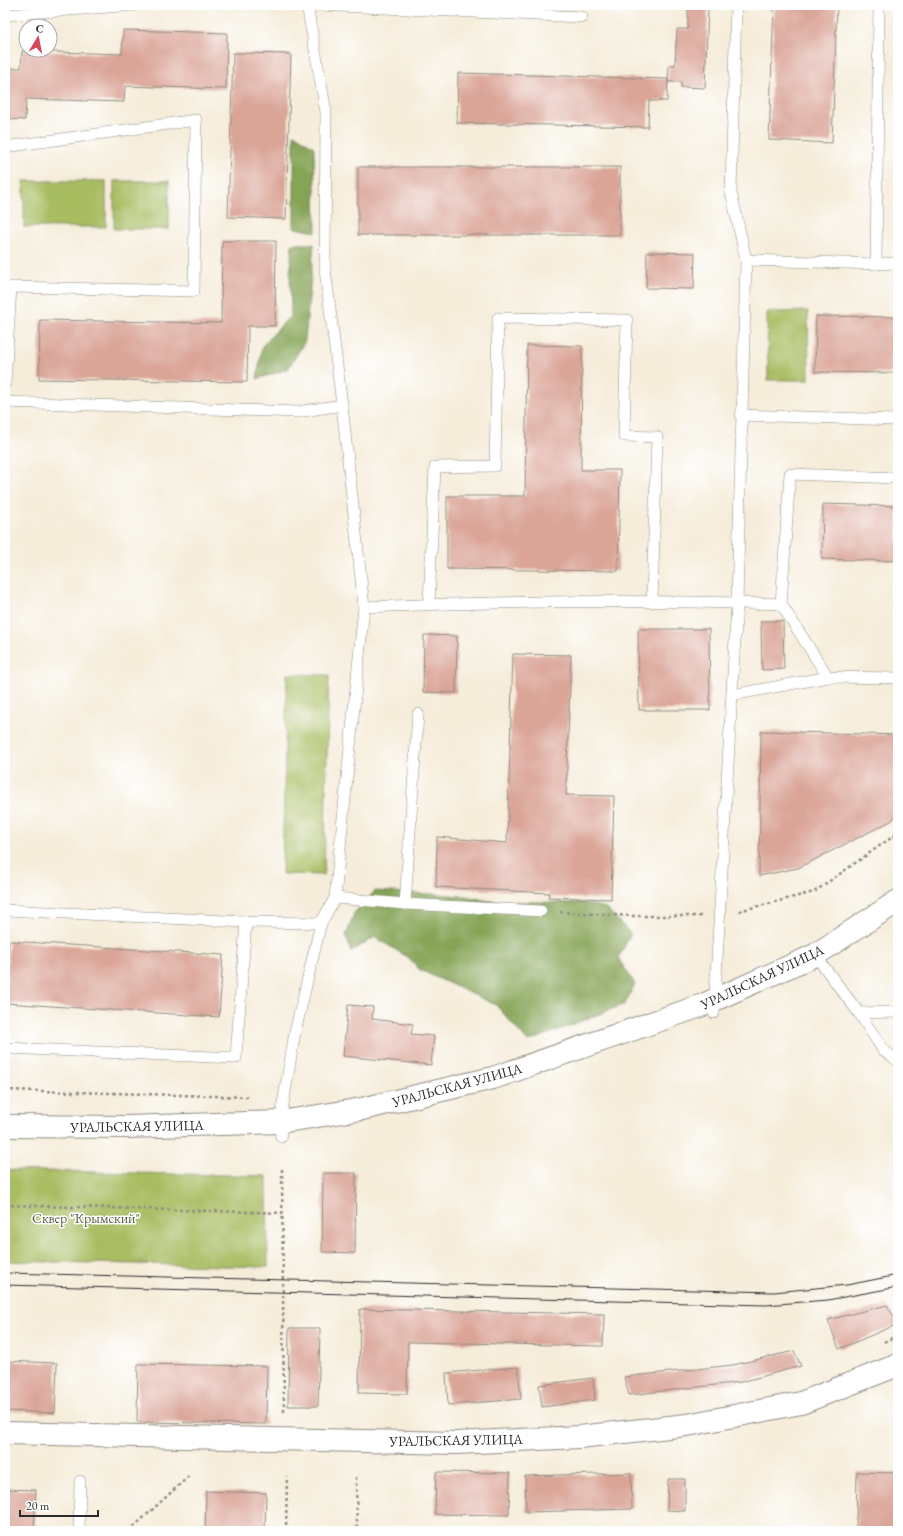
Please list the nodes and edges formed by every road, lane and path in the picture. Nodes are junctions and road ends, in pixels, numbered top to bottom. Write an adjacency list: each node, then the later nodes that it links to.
1 (134, 5): 6 (lane)
2 (307, 5): 14 (lane)
3 (318, 5): 7 (lane)
4 (736, 5): 9 (lane)
5 (879, 5): 11 (lane)
6 (5, 15)
7 (582, 17)
8 (5, 147): 12 (lane)
9 (746, 260): 11 (lane); 15 (lane)
10 (898, 263): 11 (lane)
11 (876, 264)
12 (5, 383)
13 (5, 402): 14 (lane)
14 (342, 405): 22 (lane)
15 (741, 415): 16 (lane); 19 (lane)
16 (898, 420)
17 (898, 478): 21 (lane)
18 (652, 601): 19 (lane); 20 (lane); 20 (lane)
19 (737, 602): 21 (lane); 25 (lane)
20 (429, 604): 22 (lane)
21 (781, 604): 23 (lane)
22 (364, 607): 28 (lane)
23 (828, 677): 24 (lane); 25 (lane)
24 (898, 678)
25 (732, 695): 33 (lane)
26 (418, 714): 30 (lane)
27 (898, 833): 33 (path)
28 (335, 898): 30 (lane); 36 (lane)
29 (898, 902): 37 (main road, УРАЛЬСКАЯ УЛИЦА)
30 (405, 904): 32 (lane)
31 (5, 910): 35 (lane)
32 (541, 911): 33 (path)
33 (720, 916): 38 (lane)
34 (898, 916): 37 (main road, УРАЛЬСКАЯ УЛИЦА)
35 (246, 922): 36 (lane); 41 (lane)
36 (321, 923): 46 (lane)
37 (818, 960): 38 (main road, УРАЛЬСКАЯ УЛИЦА); 40 (lane)
38 (715, 1006): 46 (main road, УРАЛЬСКАЯ УЛИЦА)
39 (898, 1012): 40 (lane)
40 (859, 1013): 42 (lane)
41 (5, 1048)
42 (898, 1061)
43 (5, 1090): 44 (path)
44 (250, 1097)
45 (5, 1126): 46 (main road, УРАЛЬСКАЯ УЛИЦА)
46 (281, 1130): 47 (main road, УРАЛЬСКАЯ УЛИЦА)
47 (5, 1139)
48 (282, 1169): 50 (path)
49 (5, 1205): 50 (path)
50 (283, 1212): 54 (path)
51 (898, 1335): 52 (path)
52 (880, 1344)
53 (898, 1365): 55 (main road, УРАЛЬСКАЯ УЛИЦА)
54 (292, 1417)
55 (5, 1433)
56 (190, 1476): 61 (path)
57 (287, 1476): 62 (path)
58 (356, 1477): 63 (path)
59 (80, 1481): 60 (lane)
60 (79, 1531)
61 (129, 1531)
62 (286, 1531)
63 (357, 1531)

